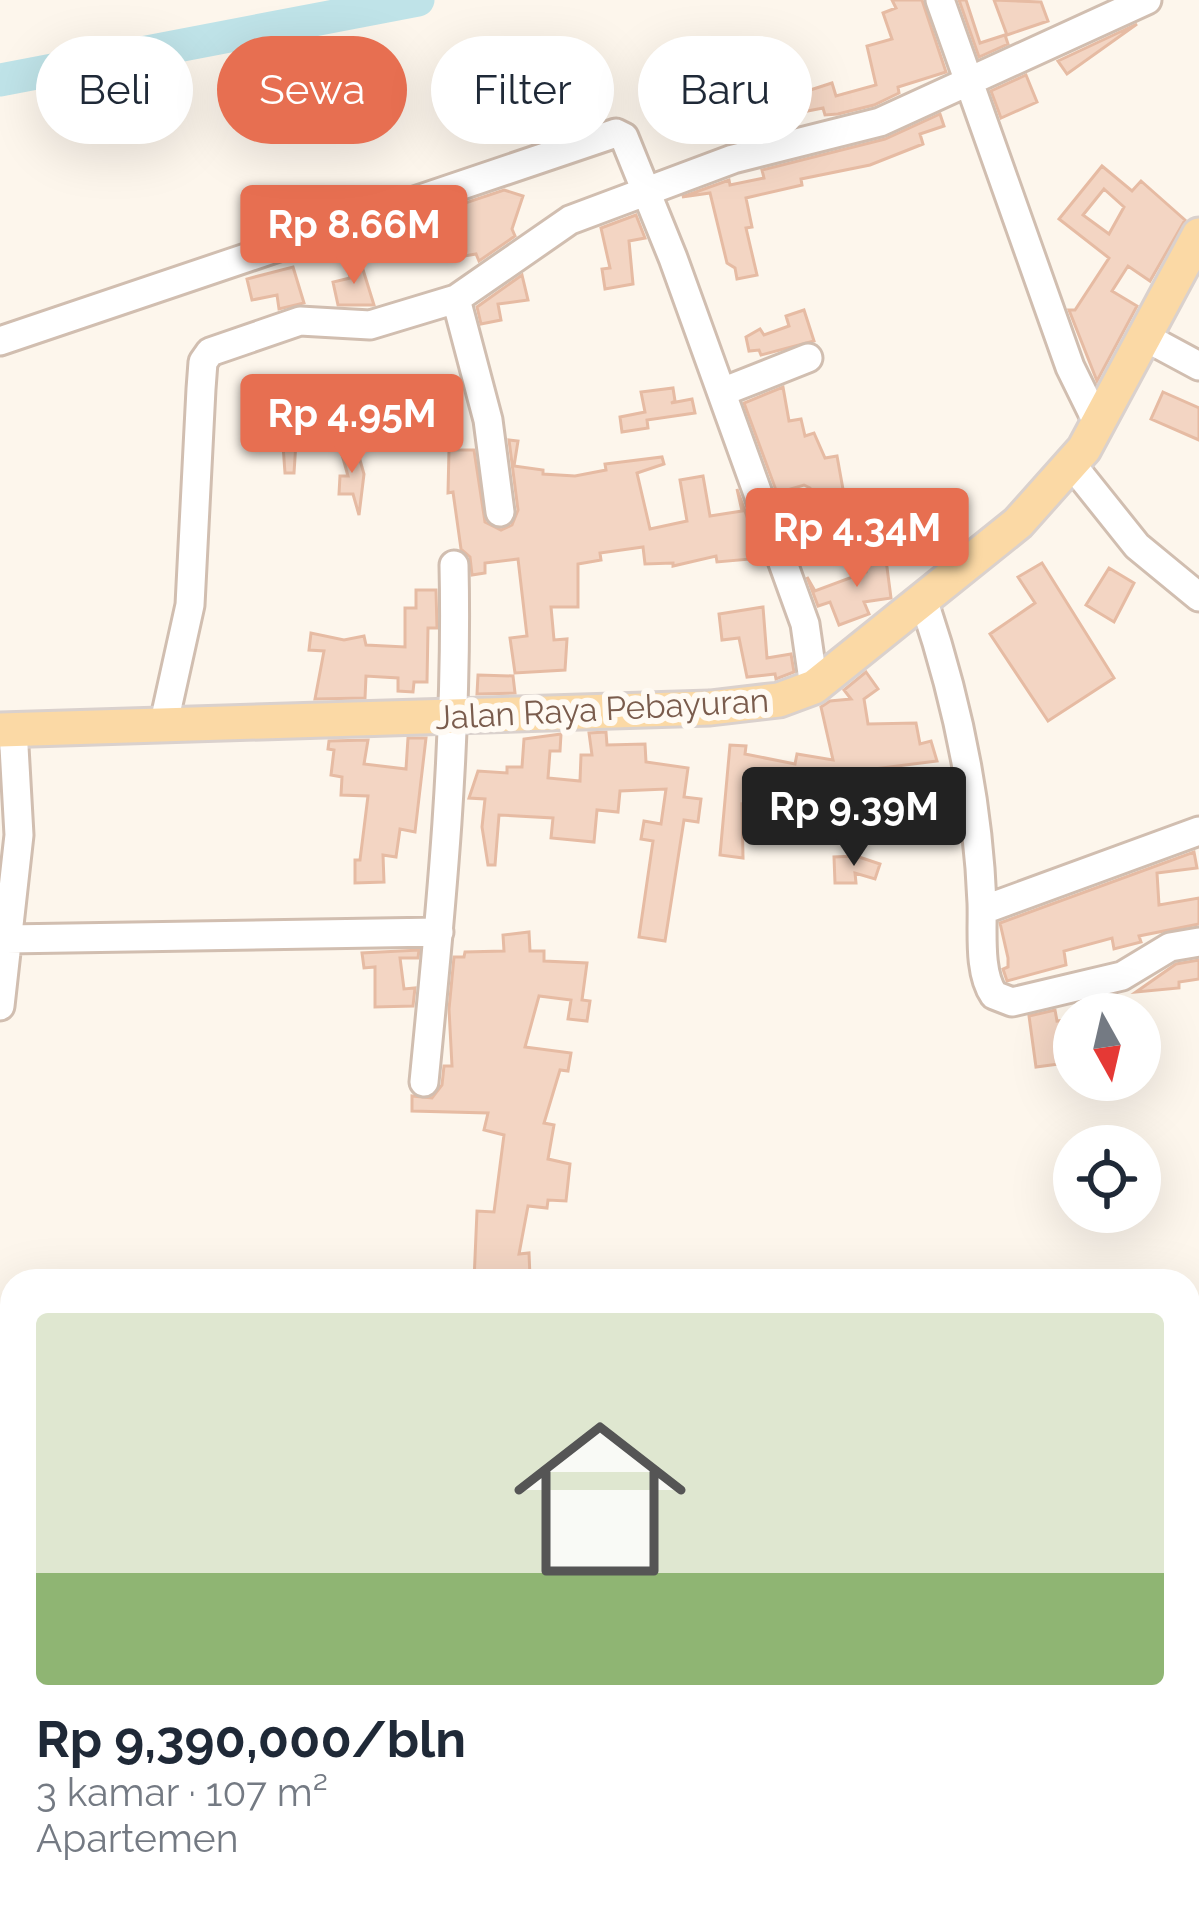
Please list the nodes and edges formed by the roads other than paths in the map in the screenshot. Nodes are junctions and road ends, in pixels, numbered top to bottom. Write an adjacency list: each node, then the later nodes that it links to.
1 (940, 0): 3 (street)
2 (1147, 0): 3 (street)
3 (970, 84): 4 (street); 12 (street)
4 (646, 192): 6 (street); 8 (street); 11 (street)
5 (1199, 235): 7 (main road, Jalan Raya Pebayuran)
6 (456, 299): 14 (street); 20 (street)
7 (1144, 337): 10 (street); 12 (main road, Jalan Raya Pebayuran)
8 (0, 341)
9 (808, 358): 11 (street)
10 (1199, 366)
11 (722, 392): 18 (street)
12 (1098, 424): 13 (main road, Jalan Raya Pebayuran)
13 (1073, 466): 16 (street); 17 (main road, Jalan Raya Pebayuran)
14 (500, 512)
15 (454, 565): 19 (street)
16 (1199, 597)
17 (924, 602): 18 (main road, Jalan Raya Pebayuran); 23 (street)
18 (814, 687): 19 (main road, Jalan Raya Pebayuran)
19 (453, 719): 20 (main road, Jalan Raya Pebayuran); 24 (street)
20 (163, 727): 21 (main road, Jalan Raya Pebayuran)
21 (7, 729): 25 (street)
22 (1199, 831): 23 (street)
23 (982, 910): 26 (street)
24 (439, 932): 25 (street); 28 (street)
25 (7, 940): 27 (street)
26 (1199, 942)
27 (0, 1006)
28 (424, 1082)

